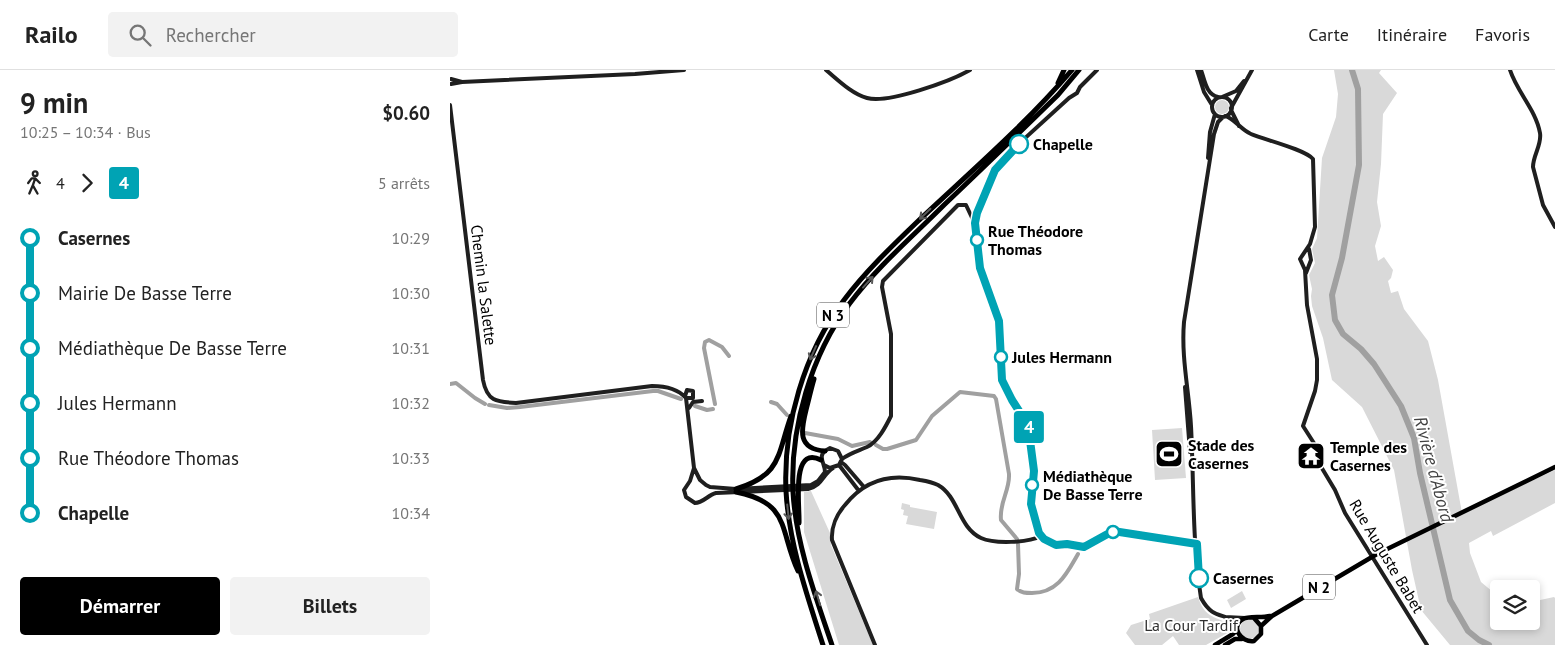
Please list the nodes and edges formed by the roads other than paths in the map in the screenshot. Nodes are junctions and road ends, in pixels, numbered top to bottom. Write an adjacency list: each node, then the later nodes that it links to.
1 (684, 70): 13 (street)
2 (826, 70): 3 (street)
3 (970, 70)
4 (1064, 70): 22 (highway, N 3)
5 (1072, 70): 22 (highway, N 3)
6 (1079, 70): 28 (highway, N 3, one-way to 6)
7 (1097, 70): 24 (street)
8 (1197, 70): 17 (street)
9 (1201, 70): 15 (street)
10 (1510, 70): 25 (street)
11 (1251, 72): 15 (street); 18 (street)
12 (451, 78): 13 (street); 14 (street)
13 (462, 82): 14 (street)
14 (451, 86)
15 (1220, 97): 17 (street); 18 (street)
16 (450, 105): 31 (street, Chemin la Salette)
17 (1212, 105): 19 (street)
18 (1231, 109): 20 (street); 21 (street)
19 (1215, 114): 20 (street); 23 (street)
20 (1224, 116): 21 (street); 23 (street)
21 (1240, 128): 26 (street)
22 (1004, 140): 29 (highway, N 3, one-way to 29)
23 (1206, 188): 49 (street)
24 (975, 223): 34 (street); 48 (street)
25 (1555, 227)
26 (1307, 255): 27 (street); 27 (street)
27 (1306, 265): 64 (street, Rue Auguste Babet)
28 (826, 342): 32 (highway); 50 (highway, N 3)
29 (800, 389): 45 (highway); 51 (highway, N 3, one-way to 51)
30 (702, 401): 31 (street)
31 (688, 408): 38 (street)
32 (824, 451): 33 (street); 36 (street)
33 (838, 451): 34 (street); 35 (street)
34 (854, 451): 35 (street)
35 (841, 462): 39 (street); 44 (street); 46 (street)
36 (823, 463): 39 (street); 40 (street); 50 (highway)
37 (1555, 467): 52 (main road, N 2)
38 (694, 468): 41 (street); 42 (street)
39 (833, 468): 40 (street)
40 (822, 479): 45 (street)
41 (700, 480): 42 (street); 43 (street)
42 (690, 481): 47 (street)
43 (706, 485): 45 (street); 47 (street)
44 (864, 488): 46 (street); 48 (street)
45 (736, 490): 47 (street); 51 (highway)
46 (859, 491): 61 (street)
47 (706, 498)
48 (1041, 536): 49 (street)
49 (1197, 544): 53 (street)
50 (801, 548): 60 (highway, N 3, one-way to 50)
51 (806, 590): 59 (highway, N 3)
52 (1272, 616): 55 (main road, N 2); 56 (main road, N 2)
53 (1225, 617): 54 (street); 57 (street)
54 (1245, 618): 55 (main road, N 2); 57 (main road)
55 (1254, 618): 56 (main road)
56 (1261, 626): 58 (main road, N 2)
57 (1238, 627): 58 (main road); 62 (main road)
58 (1242, 639): 63 (main road, N 2)
59 (823, 645)
60 (832, 645)
61 (875, 645)
62 (1215, 645)
63 (1225, 645)
64 (1427, 645)

